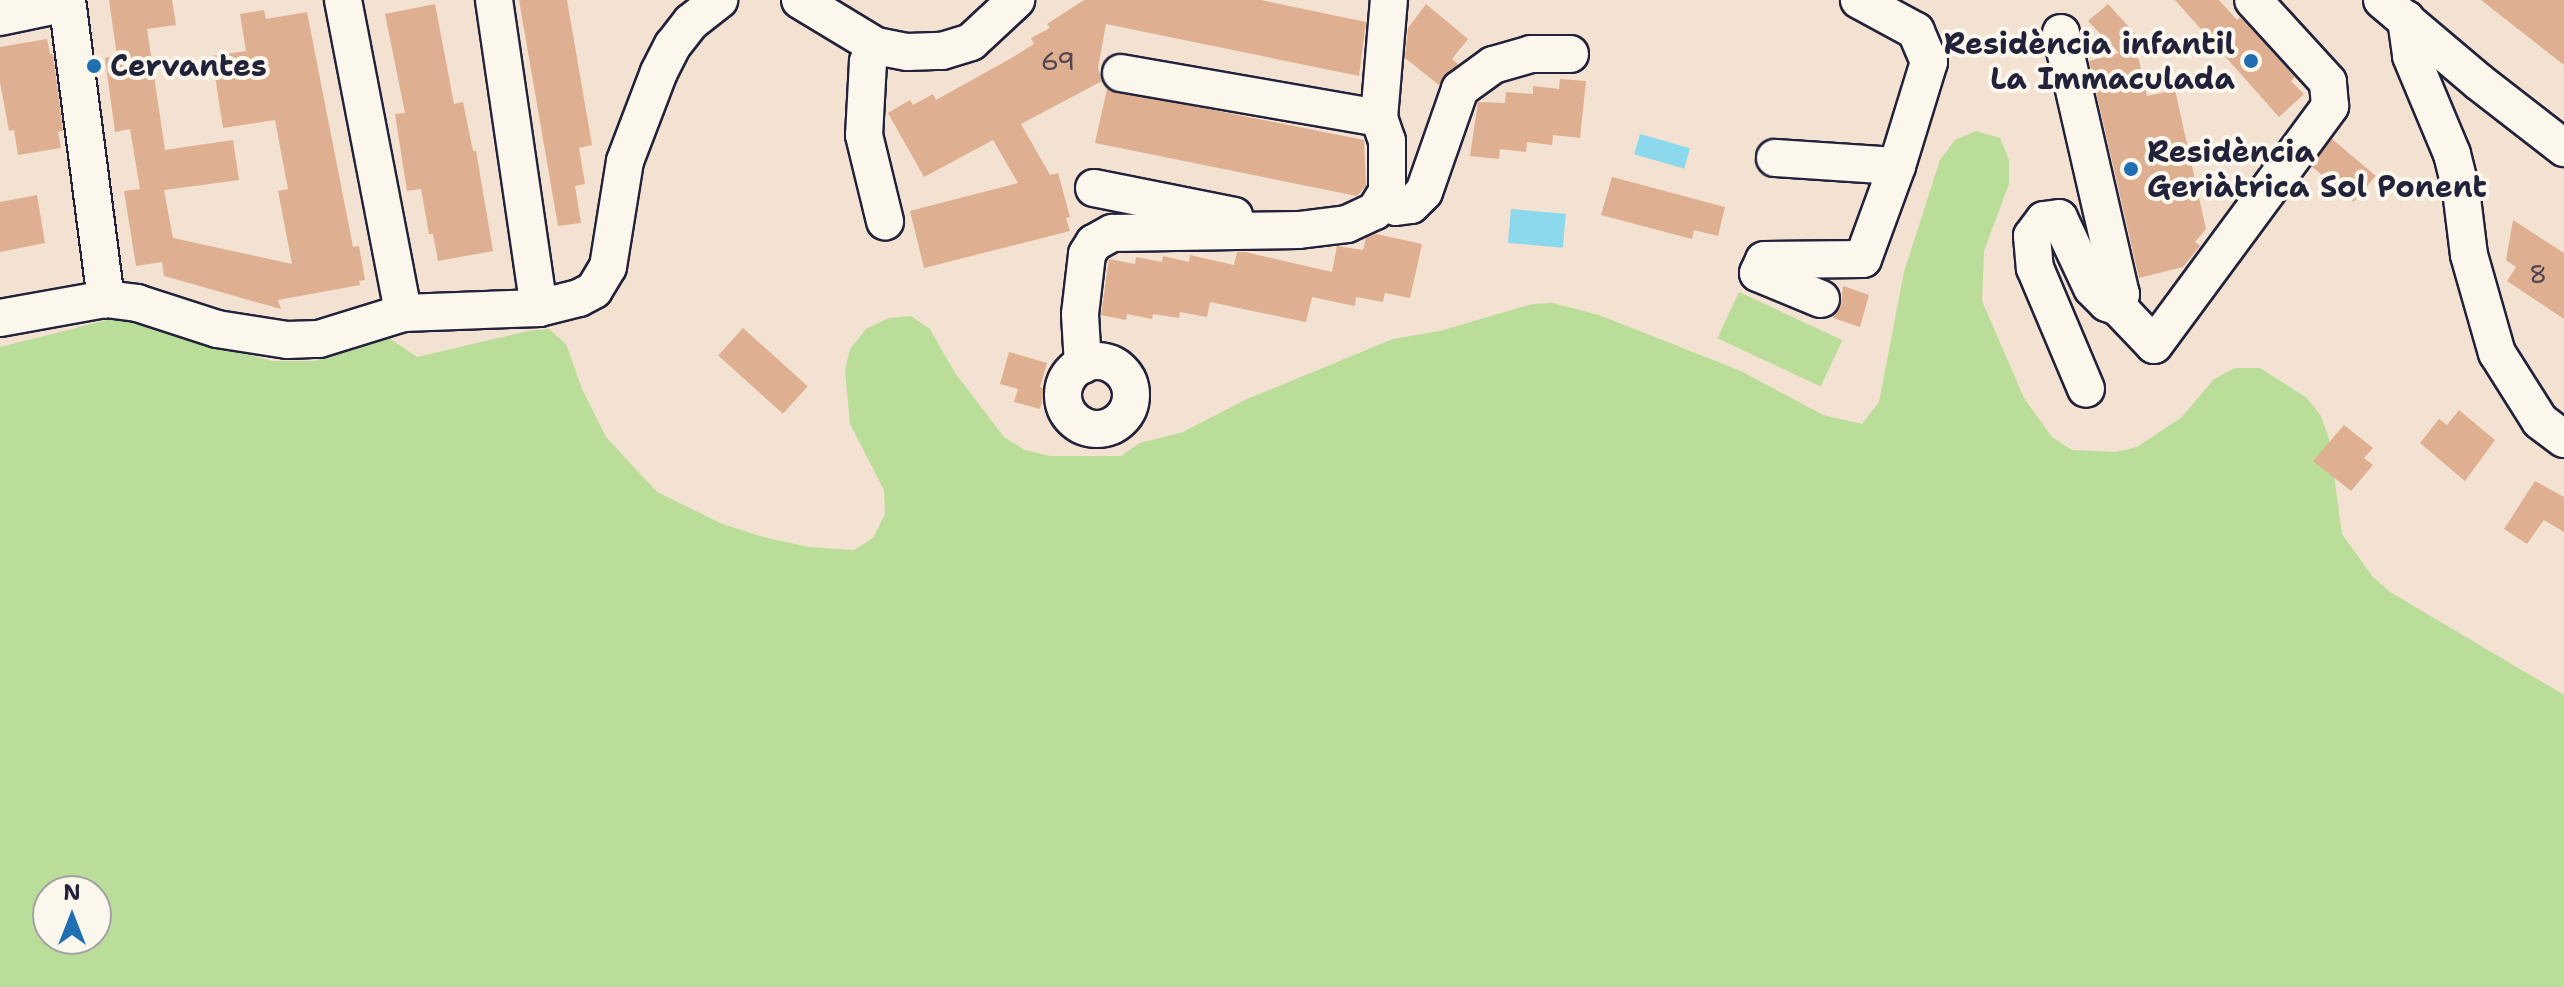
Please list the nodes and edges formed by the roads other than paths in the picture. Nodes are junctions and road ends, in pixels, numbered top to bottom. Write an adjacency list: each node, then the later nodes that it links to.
1 (343, 0): 30 (street)
2 (494, 0): 29 (street)
3 (719, 0): 29 (street)
4 (800, 0): 13 (street)
5 (1016, 0): 13 (street)
6 (1389, 0): 17 (street)
7 (1859, 0): 21 (street)
8 (2253, 0): 28 (street)
9 (67, 2): 11 (street); 26 (street)
10 (2396, 8): 16 (street); 18 (street)
11 (0, 17)
12 (2061, 33): 28 (street)
13 (876, 46): 24 (street)
14 (1570, 54): 23 (street)
15 (1121, 73): 17 (street)
16 (2479, 82): 18 (street); 19 (street)
17 (1379, 118): 23 (street)
18 (2446, 134): 34 (street)
19 (2564, 148)
20 (1775, 158): 21 (street)
21 (1897, 166): 27 (street)
22 (1094, 188): 25 (street)
23 (1387, 192): 25 (street)
24 (885, 221)
25 (1241, 231): 32 (street)
26 (106, 299): 30 (street); 31 (street)
27 (1821, 299)
28 (2118, 307): 33 (street)
29 (539, 308): 30 (street)
30 (403, 313)
31 (0, 318)
32 (1083, 365): 32 (street)
33 (2086, 389)
34 (2564, 439)

